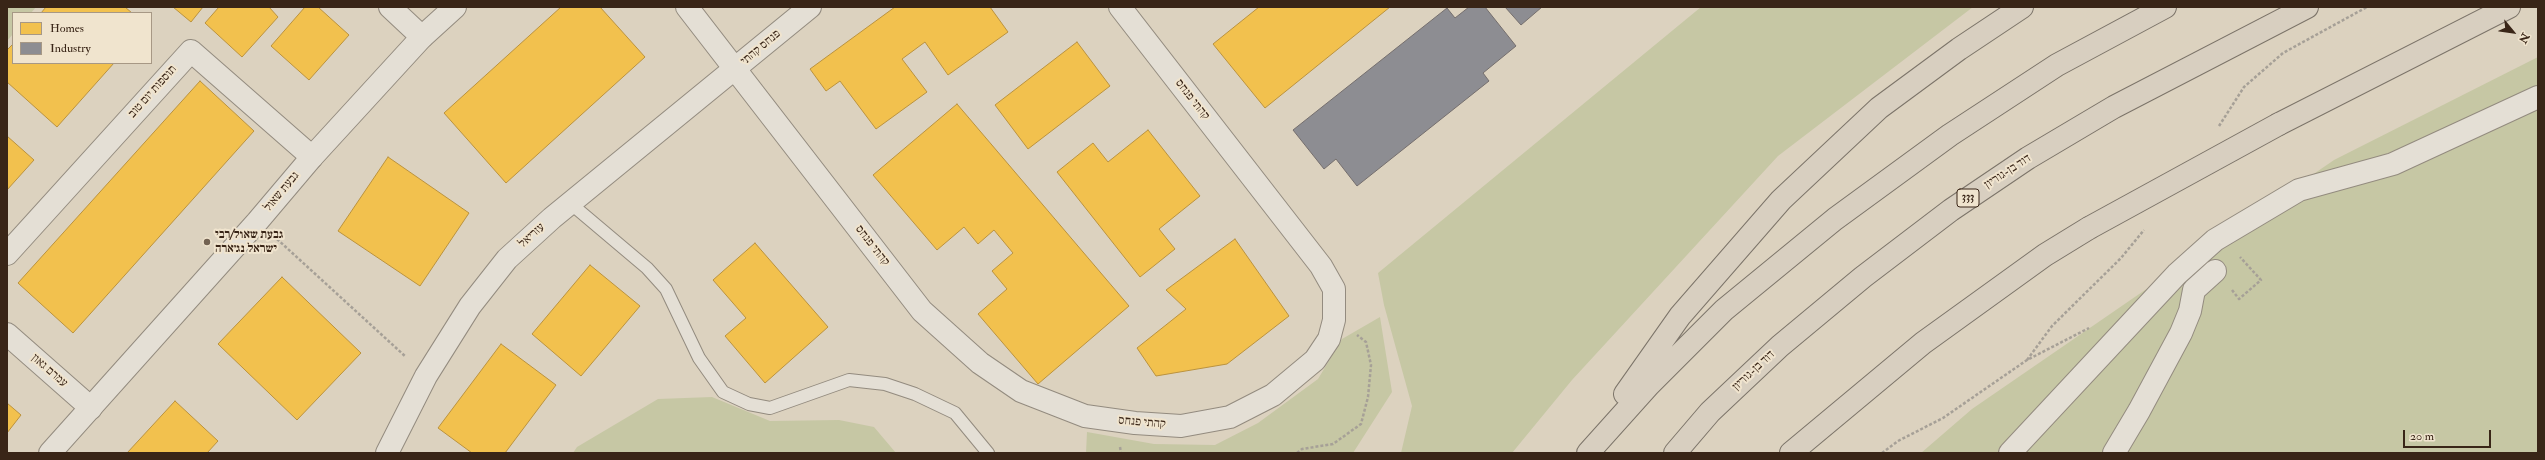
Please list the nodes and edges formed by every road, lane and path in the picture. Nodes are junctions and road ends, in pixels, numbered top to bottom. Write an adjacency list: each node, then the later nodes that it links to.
1 (390, 7): 10 (street)
2 (455, 7): 10 (street, גבעת שאול)
3 (687, 7): 11 (street, פנחס קהתי)
4 (810, 7): 11 (street, פנחס קהתי)
5 (1120, 7): 20 (street, קהתי פנחס)
6 (2022, 7): 29 (main road)
7 (2165, 7): 30 (main road)
8 (2307, 7): 31 (main road, דוד בן-גוריון / 333)
9 (2509, 7): 32 (main road, bridge)
10 (422, 37): 13 (street, גבעת שאול)
11 (736, 69): 14 (street, עזריאל); 20 (street, קהתי פנחס)
12 (2538, 97): 34 (street)
13 (312, 157): 15 (street, גבעת שאול); 16 (street, תוספות יום טוב)
14 (570, 203): 23 (street, עזריאל); 27 (lane)
15 (258, 222): 23 (path); 24 (street, גבעת שאול)
16 (7, 254)
17 (2240, 257): 19 (path)
18 (2215, 271): 35 (street)
19 (2261, 280)
20 (1334, 320): 28 (path)
21 (2091, 327): 33 (path)
22 (7, 334): 24 (street, עמרם גאון)
23 (426, 376): 26 (street, עזריאל)
24 (90, 408): 25 (street, גבעת שאול)
25 (50, 453)
26 (387, 453)
27 (988, 453)
28 (1297, 453)
29 (1585, 453)
30 (1588, 453)
31 (1675, 453)
32 (1791, 453)
33 (1882, 453)
34 (2010, 453)
35 (2114, 453)

